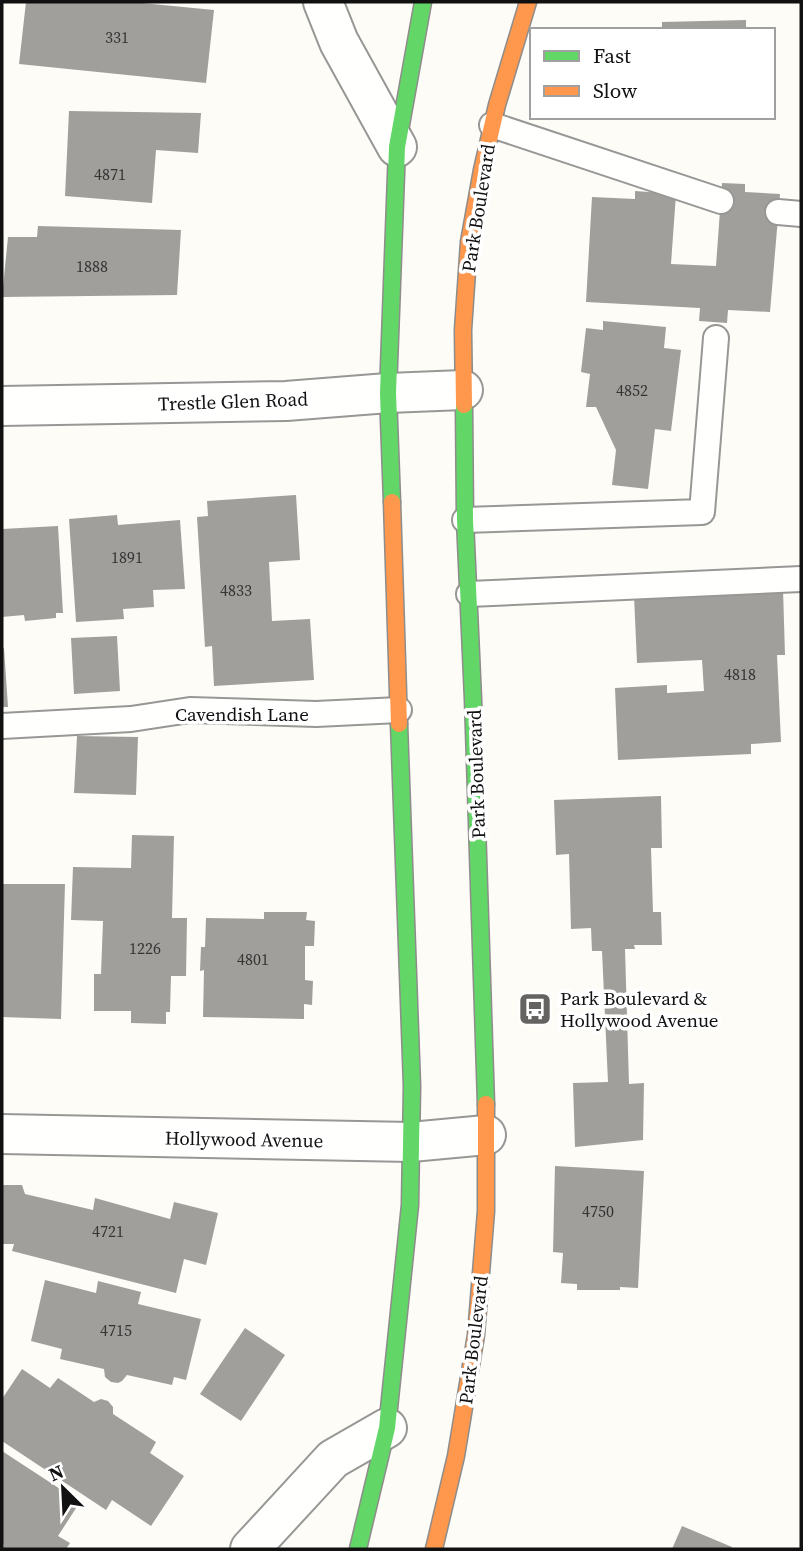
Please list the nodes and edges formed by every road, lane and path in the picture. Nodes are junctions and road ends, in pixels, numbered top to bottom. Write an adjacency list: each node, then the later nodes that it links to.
1 (323, 2): 5 (street)
2 (423, 2): 5 (main road)
3 (528, 2): 4 (main road, Park Boulevard)
4 (492, 125): 6 (lane); 8 (main road, Park Boulevard)
5 (397, 147): 9 (main road)
6 (721, 201)
7 (716, 338): 11 (lane)
8 (463, 390): 9 (street, Trestle Glen Road); 11 (main road, Park Boulevard)
9 (387, 393): 10 (street, Trestle Glen Road); 14 (main road)
10 (2, 406)
11 (465, 520): 13 (main road, Park Boulevard)
12 (801, 579): 13 (lane)
13 (469, 594): 17 (main road, Park Boulevard)
14 (399, 710): 15 (lane, Cavendish Lane); 18 (main road)
15 (2, 726)
16 (2, 1134): 18 (street, Hollywood Avenue)
17 (486, 1135): 18 (street, Hollywood Avenue); 22 (main road, Park Boulevard)
18 (411, 1142): 19 (main road)
19 (387, 1427): 20 (street); 21 (main road)
20 (250, 1549)
21 (358, 1549)
22 (435, 1549)

